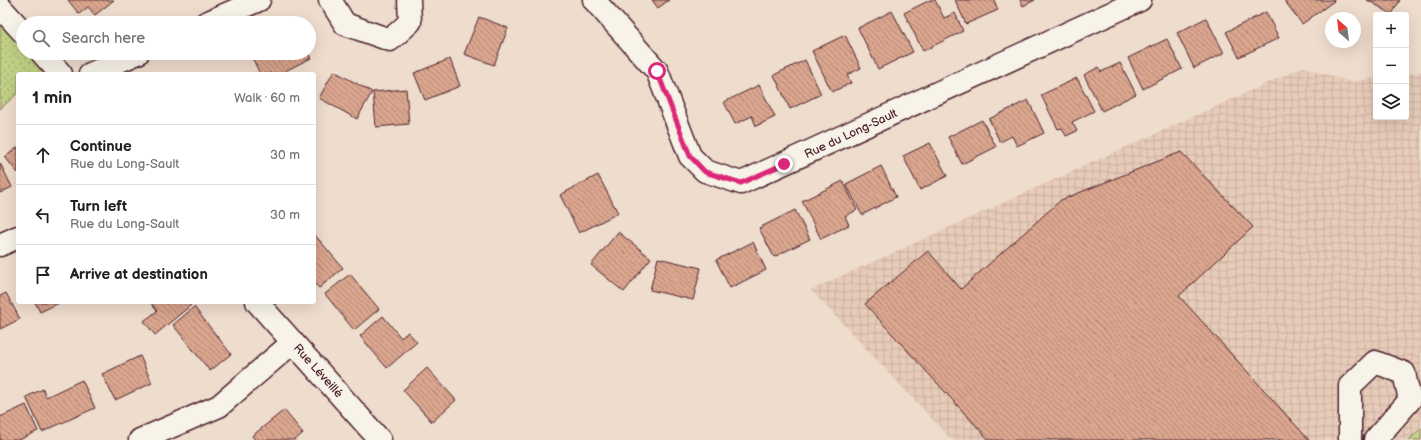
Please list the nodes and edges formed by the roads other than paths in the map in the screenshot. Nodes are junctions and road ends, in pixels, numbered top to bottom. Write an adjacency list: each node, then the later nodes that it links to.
1 (259, 0): 7 (street)
2 (330, 0): 3 (street)
3 (410, 0)
4 (594, 0): 5 (street, Rue du Long-Sault)
5 (1140, 0)
6 (0, 7): 8 (street)
7 (222, 16)
8 (16, 24)
9 (48, 60): 11 (street)
10 (122, 60): 12 (street)
11 (59, 72)
12 (95, 72)
13 (16, 238): 14 (street)
14 (0, 245)
15 (259, 304): 16 (street, Rue Léveillé)
16 (292, 342): 17 (street); 18 (street, Rue Léveillé)
17 (140, 440)
18 (380, 440)
19 (1350, 440): 20 (street)
20 (1375, 440)

